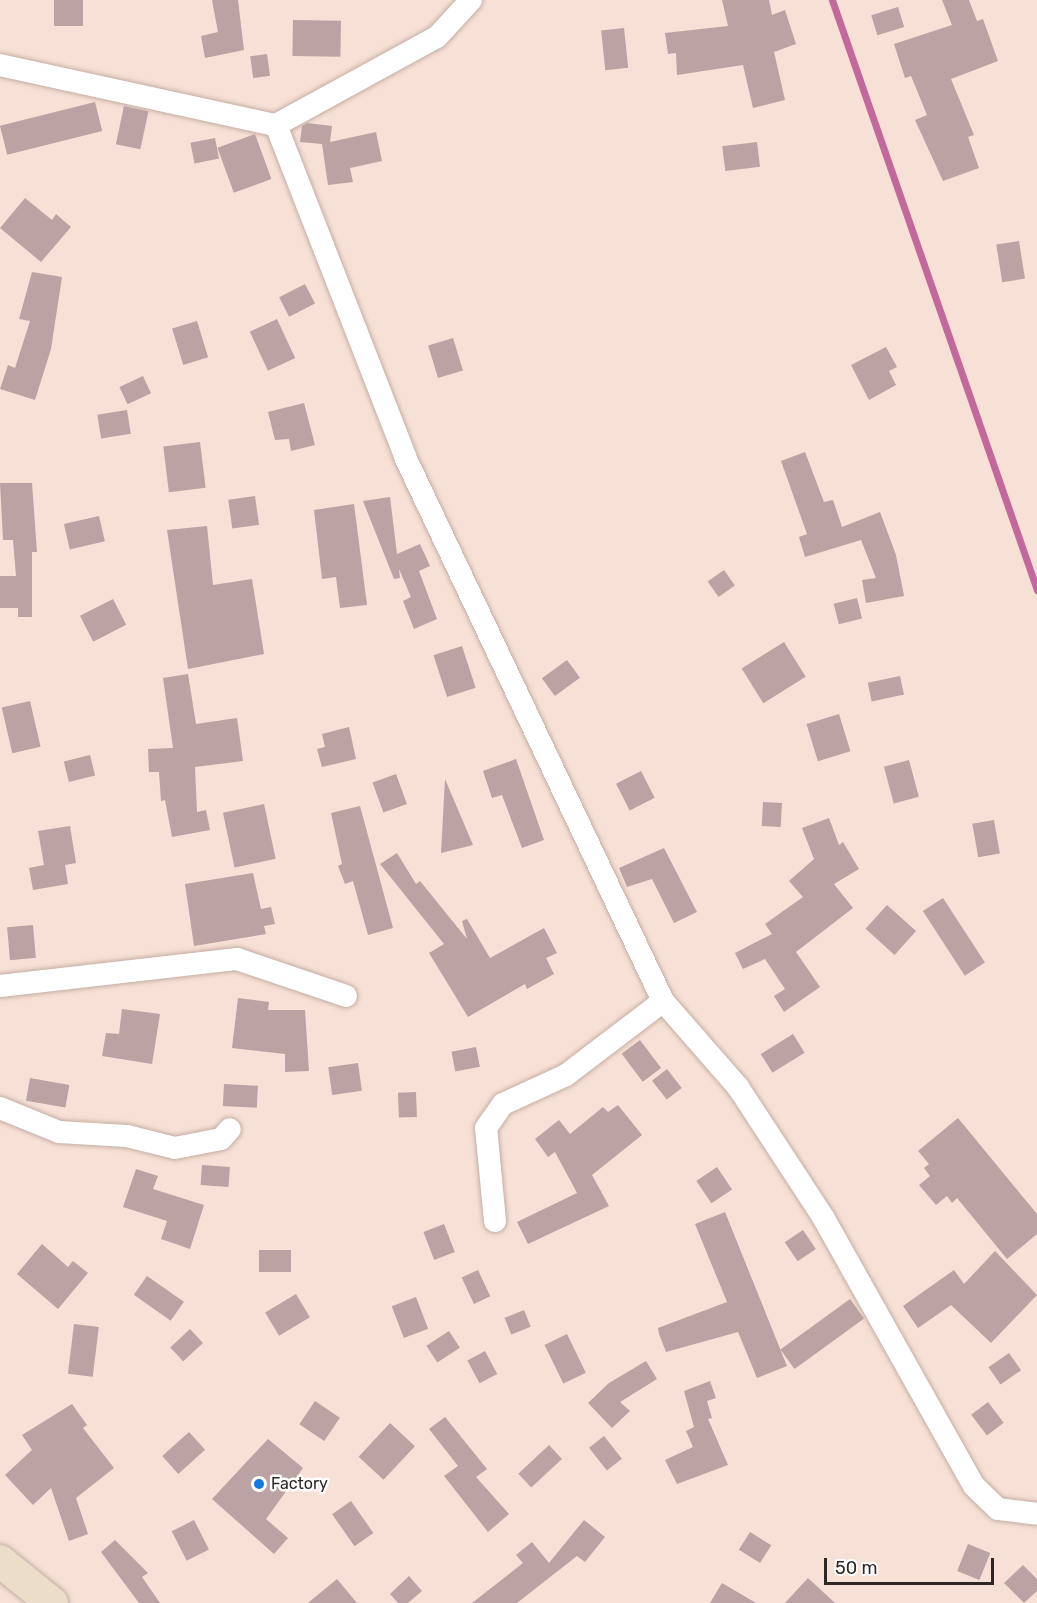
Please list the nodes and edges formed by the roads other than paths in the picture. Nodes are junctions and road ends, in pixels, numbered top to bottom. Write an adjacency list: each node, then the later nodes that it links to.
1 (471, 0): 3 (street)
2 (0, 65): 3 (street)
3 (276, 125): 6 (street)
4 (0, 986): 5 (street)
5 (346, 996)
6 (663, 1001): 9 (street); 10 (street)
7 (0, 1108): 8 (street)
8 (230, 1129)
9 (495, 1221)
10 (1037, 1514)
11 (0, 1561): 12 (street)
12 (52, 1603)

